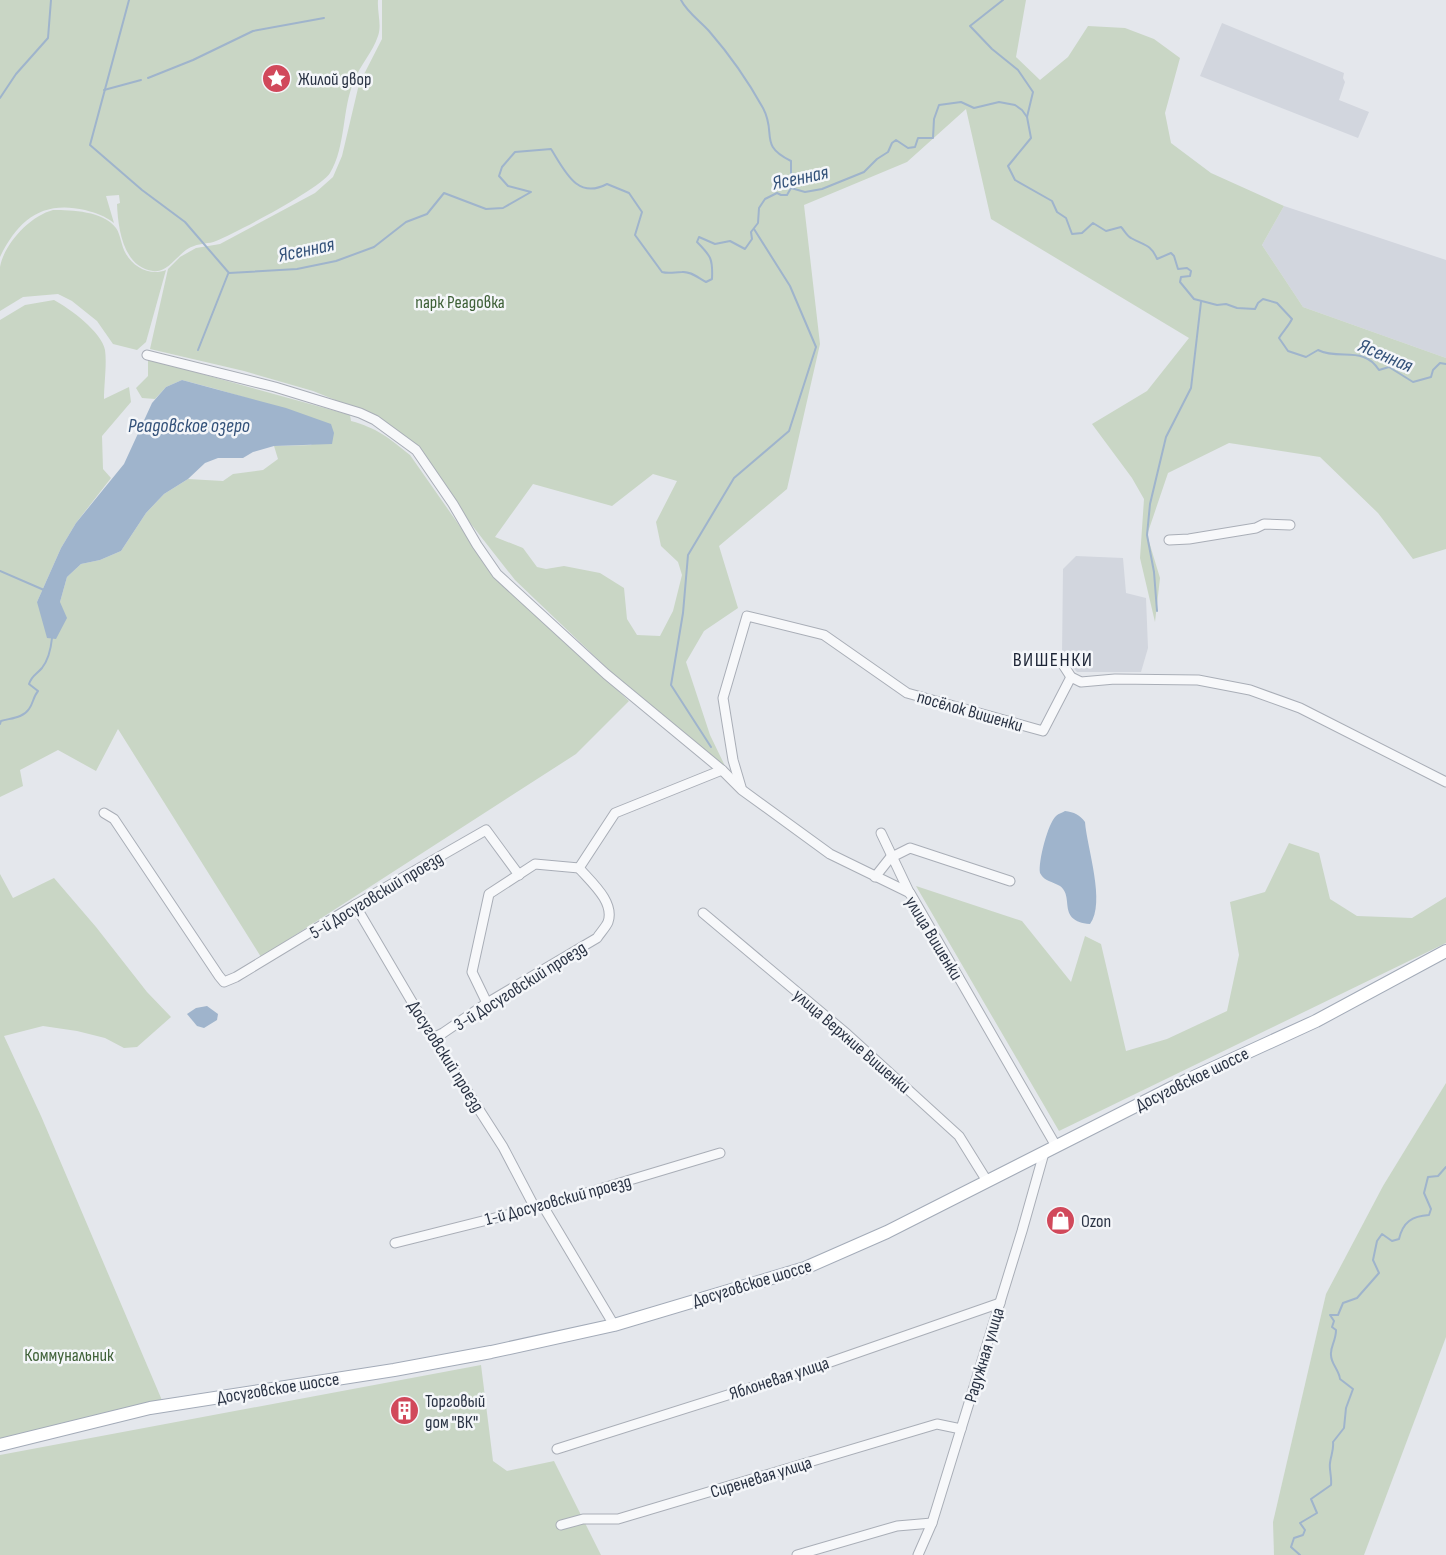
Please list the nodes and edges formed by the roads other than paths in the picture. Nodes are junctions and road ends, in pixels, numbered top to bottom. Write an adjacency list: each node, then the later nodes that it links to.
1 (147, 355): 6 (street, улица Вишенки)
2 (1290, 525): 3 (street)
3 (1169, 540)
4 (1062, 663): 5 (street)
5 (1071, 677): 7 (street); 8 (street, посёлок Вишенки)
6 (722, 770): 8 (street, улица Вишенки); 12 (street)
7 (1446, 782)
8 (742, 789): 14 (street, улица Вишенки)
9 (104, 813): 17 (street, 5-й Досуговский проезд)
10 (881, 833): 11 (street)
11 (892, 857): 14 (street); 15 (street); 16 (street)
12 (579, 868): 13 (street); 20 (street, 3-й Досуговский проезд)
13 (519, 875): 17 (street, 5-й Досуговский проезд); 20 (street)
14 (875, 878): 16 (street, улица Вишенки)
15 (1010, 881)
16 (910, 894): 22 (street, улица Вишенки)
17 (355, 905): 21 (street, Досуговский проезд)
18 (703, 913): 25 (street, улица Верхние Вишенки)
19 (1446, 951): 22 (main road, Досуговское шоссе)
20 (487, 1003): 21 (street, 3-й Досуговский проезд)
21 (433, 1038): 26 (street, Досуговский проезд)
22 (1056, 1146): 24 (main road, Досуговское шоссе)
23 (720, 1153): 26 (street, 1-й Досуговский проезд)
24 (1044, 1153): 25 (main road, Досуговское шоссе); 28 (street, Радужная улица)
25 (987, 1181): 29 (main road, Досуговское шоссе)
26 (539, 1207): 27 (street, 1-й Досуговский проезд); 29 (street, Досуговский проезд)
27 (395, 1243)
28 (1000, 1303): 30 (street, Радужная улица); 32 (street, Яблоневая улица)
29 (614, 1324): 31 (main road, Досуговское шоссе)
30 (961, 1429): 33 (street, Радужная улица); 34 (street, Сиреневая улица)
31 (0, 1445)
32 (557, 1449)
33 (932, 1523): 35 (street); 36 (street, Радужная улица)
34 (561, 1525)
35 (797, 1555)
36 (918, 1555)

